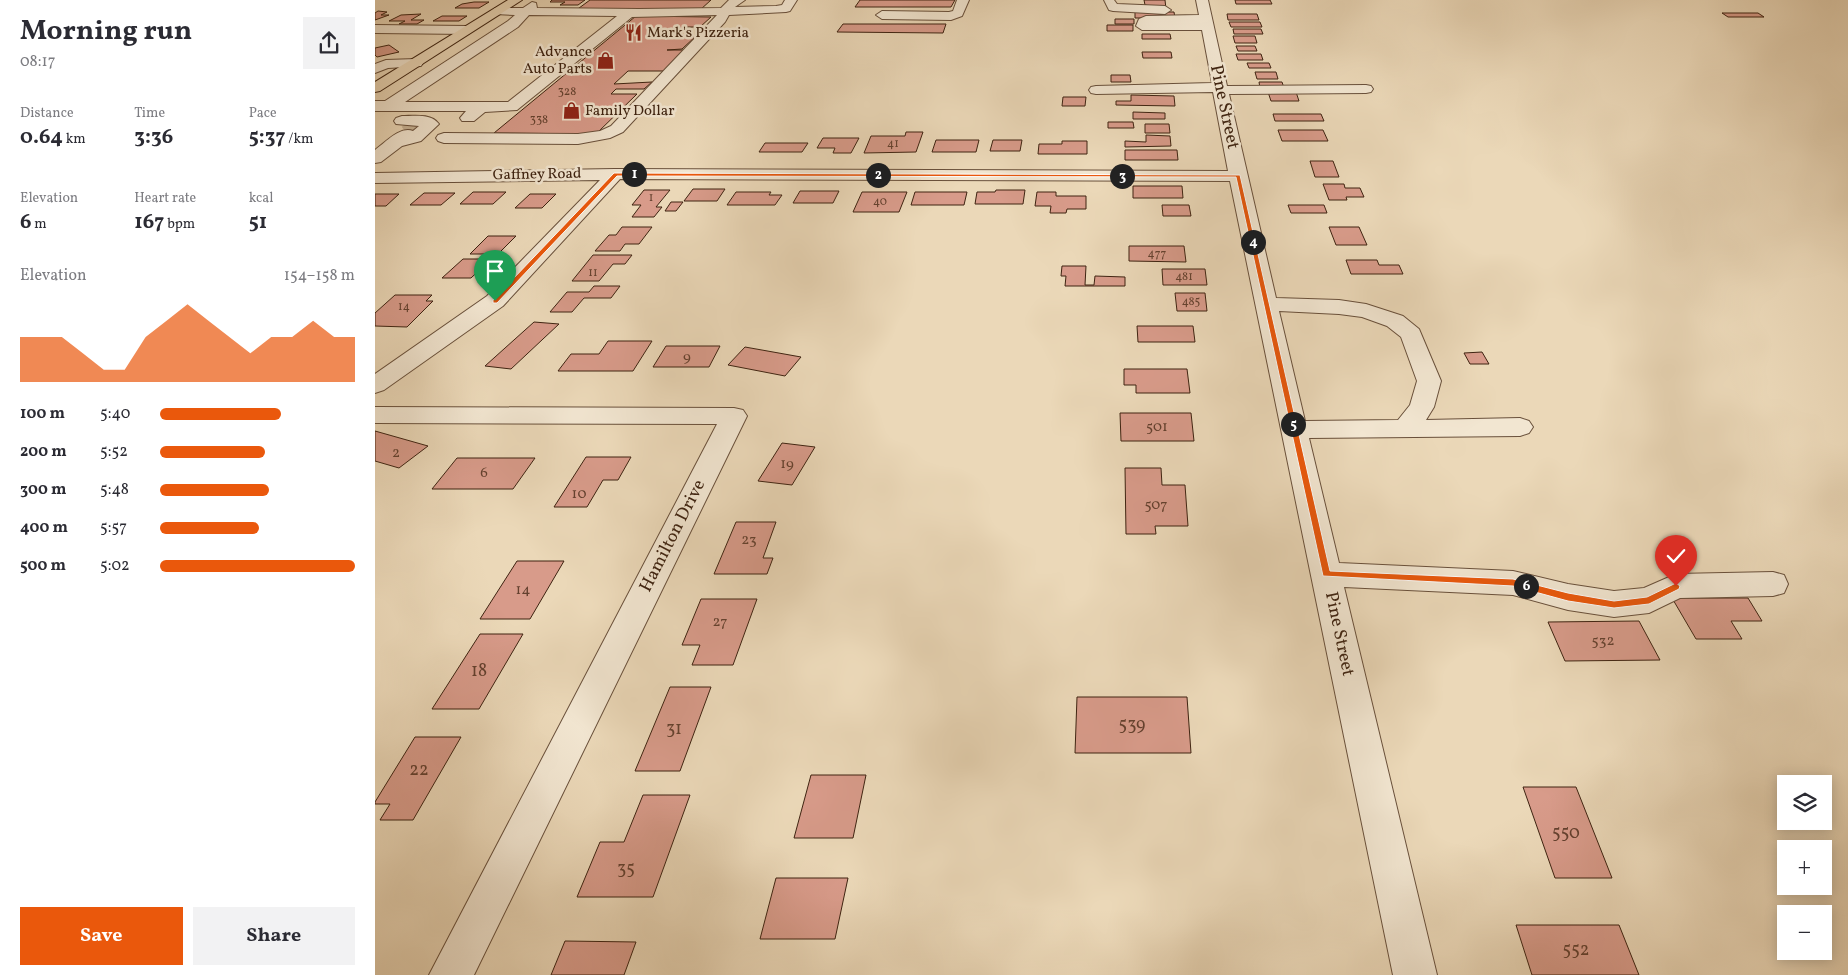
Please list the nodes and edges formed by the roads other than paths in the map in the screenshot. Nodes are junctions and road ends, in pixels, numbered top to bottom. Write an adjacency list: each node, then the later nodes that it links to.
1 (516, 0): 8 (highway)
2 (539, 0): 9 (street)
3 (739, 0): 7 (street)
4 (791, 0): 7 (street)
5 (963, 0): 12 (street)
6 (1109, 0): 11 (street)
7 (725, 10): 10 (street); 26 (street)
8 (499, 11): 9 (street); 14 (highway)
9 (527, 12): 10 (street); 15 (street)
10 (629, 13): 23 (street)
11 (1205, 14): 19 (street, Pine Street)
12 (881, 15)
13 (375, 29): 14 (street)
14 (467, 31): 15 (street); 16 (highway)
15 (502, 32): 22 (street)
16 (416, 63): 17 (street); 18 (highway)
17 (375, 69)
18 (375, 88)
19 (1220, 89): 20 (street); 21 (street); 29 (street, Pine Street)
20 (1095, 90)
21 (1366, 90)
22 (381, 106): 24 (street)
23 (512, 107): 24 (street); 26 (street)
24 (481, 108): 26 (street)
25 (375, 121): 27 (street)
26 (475, 138)
27 (377, 154)
28 (615, 174): 29 (street, Gaffney Road); 30 (street, Gaffney Road); 32 (street)
29 (1238, 176): 31 (street, Pine Street)
30 (375, 178)
31 (1266, 304): 35 (street); 36 (street, Pine Street)
32 (375, 385)
33 (375, 415): 39 (street, Hamilton Drive)
34 (1520, 427): 35 (street)
35 (1406, 428): 36 (street)
36 (1294, 430): 37 (street, Pine Street)
37 (1326, 574): 38 (street); 40 (street, Pine Street)
38 (1773, 584)
39 (451, 975)
40 (1415, 975)

